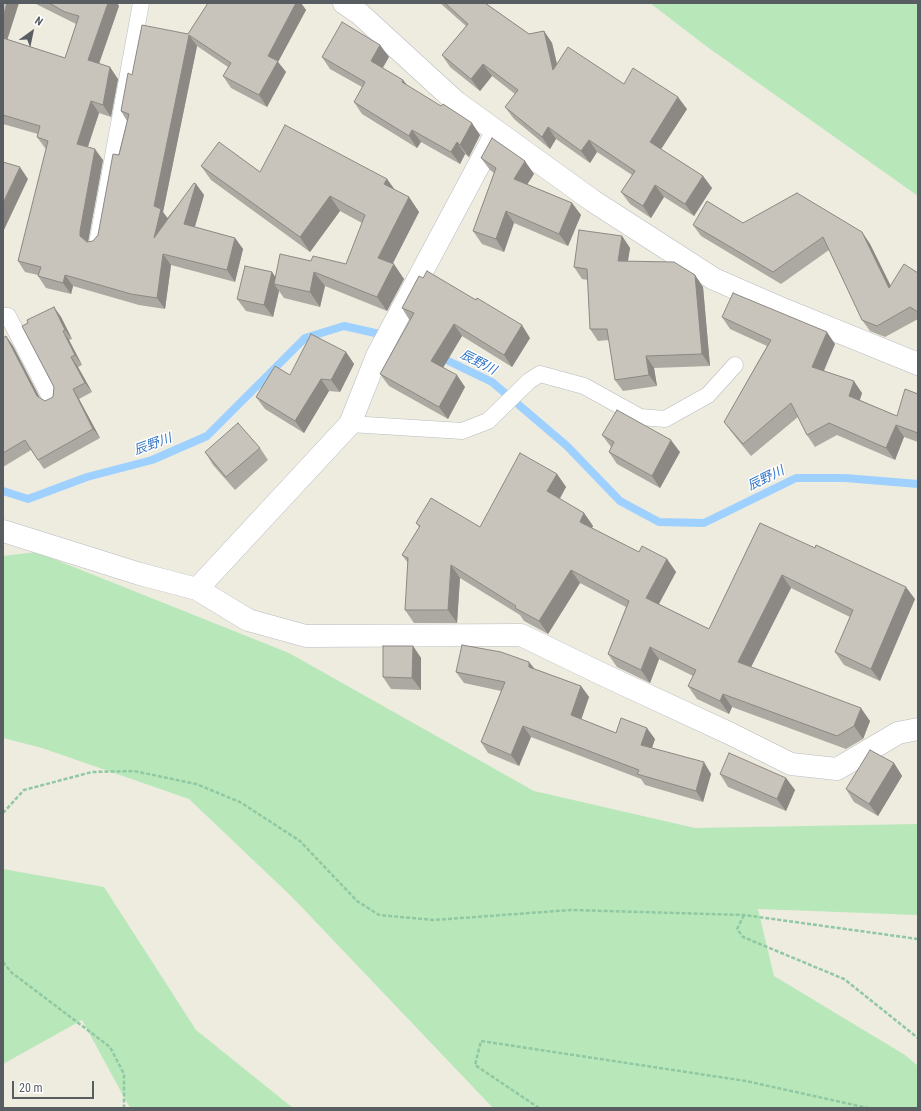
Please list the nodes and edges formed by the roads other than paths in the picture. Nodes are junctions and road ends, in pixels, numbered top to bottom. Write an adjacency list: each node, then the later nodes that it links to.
1 (141, 3): 4 (lane)
2 (344, 3): 3 (street)
3 (496, 132): 6 (street); 9 (street)
4 (96, 244)
5 (3, 316): 8 (lane)
6 (918, 364)
7 (735, 365): 9 (lane)
8 (52, 401)
9 (350, 424): 11 (street)
10 (3, 531): 11 (street)
11 (196, 589): 12 (street)
12 (918, 730)

